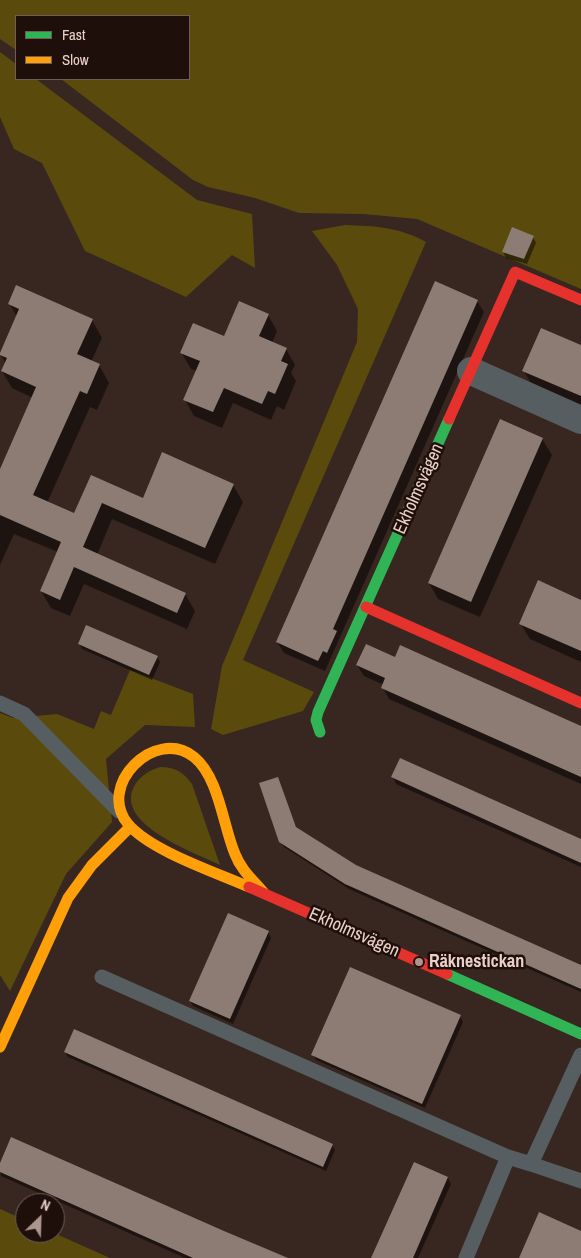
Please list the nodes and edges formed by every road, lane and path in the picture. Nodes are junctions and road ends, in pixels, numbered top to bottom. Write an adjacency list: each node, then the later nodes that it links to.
1 (581, 300): 2 (street, Ekholmsvägen)
2 (471, 371): 3 (street); 4 (street, Ekholmsvägen)
3 (581, 420)
4 (366, 607): 6 (street); 7 (street, Ekholmsvägen)
5 (0, 703): 8 (lane)
6 (581, 703)
7 (320, 732)
8 (122, 814): 9 (street, Ekholmsvägen); 10 (street, Ekholmsvägen)
9 (130, 827): 10 (street, Ekholmsvägen); 13 (street)
10 (264, 893): 12 (street, Ekholmsvägen)
11 (102, 977): 15 (lane)
12 (581, 1034)
13 (0, 1048)
14 (581, 1055): 16 (lane)
15 (508, 1156): 16 (lane); 18 (lane)
16 (531, 1164): 17 (lane)
17 (581, 1181)
18 (466, 1258)

